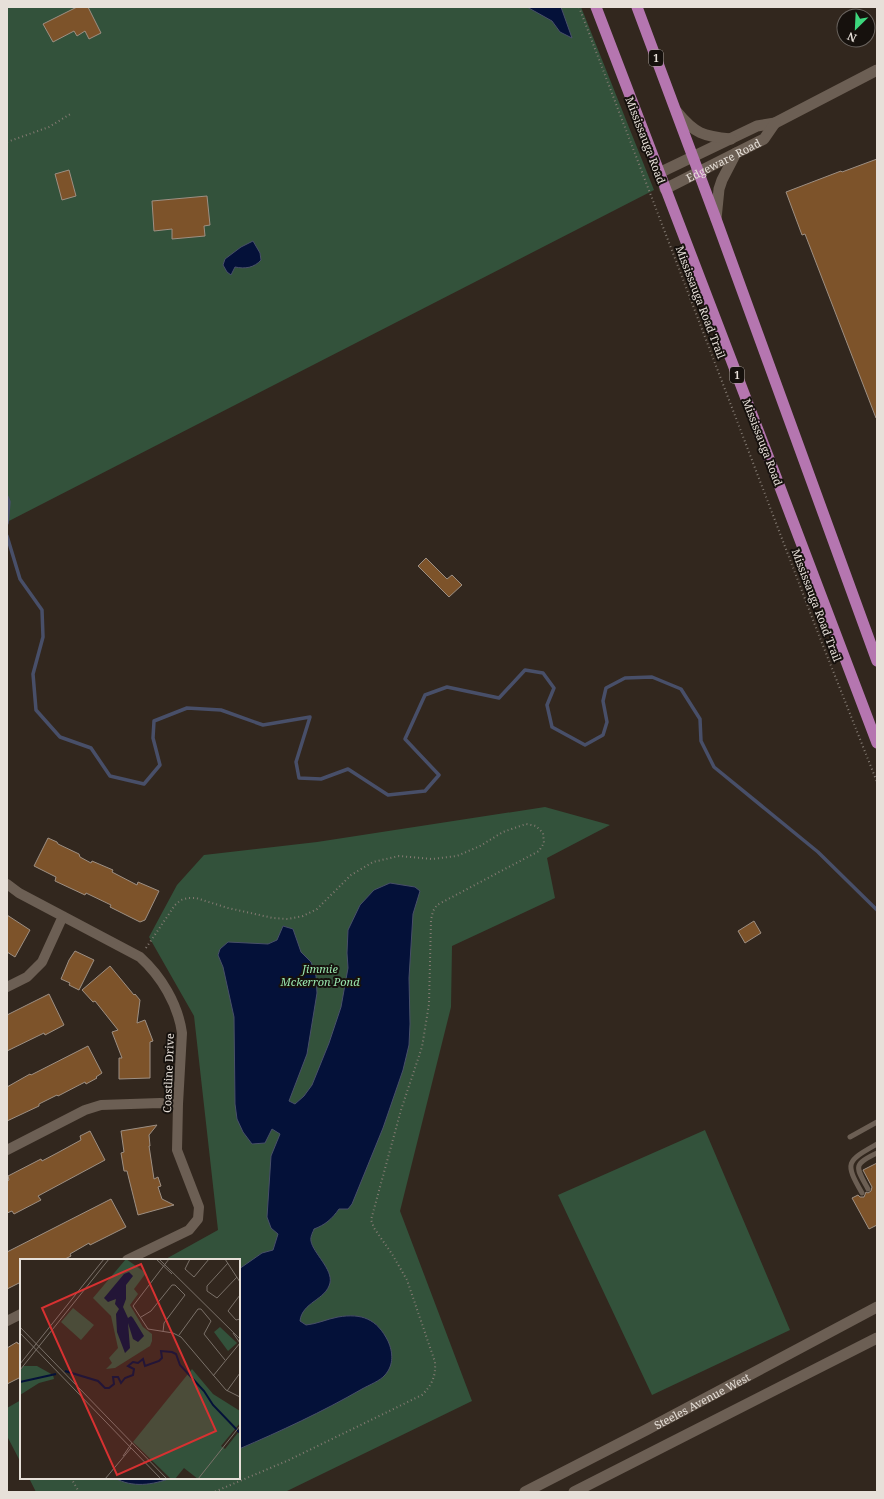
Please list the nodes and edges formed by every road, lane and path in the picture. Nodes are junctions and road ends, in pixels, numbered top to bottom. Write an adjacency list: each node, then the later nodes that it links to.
1 (580, 7): 18 (path, Mississauga Road Trail)
2 (596, 7): 13 (main road, Mississauga Road / 1)
3 (636, 7): 5 (main road, 1)
4 (877, 70): 7 (main road, Edgeware Road)
5 (674, 109): 8 (main road); 11 (main road, 1)
6 (72, 113): 9 (path)
7 (775, 124): 8 (main road, Edgeware Road); 10 (main road, Edgeware Road)
8 (731, 139): 11 (main road, Edgeware Road)
9 (7, 142)
10 (736, 153): 12 (main road, Edgeware Road); 15 (main road)
11 (692, 157): 12 (main road, 1); 13 (main road, Edgeware Road)
12 (698, 172): 14 (main road, Edgeware Road); 15 (main road, 1)
13 (658, 173): 14 (main road, Mississauga Road / 1)
14 (664, 189): 17 (main road, Mississauga Road / 1)
15 (716, 219): 16 (main road, 1)
16 (877, 661)
17 (877, 743)
18 (877, 782)
19 (7, 884): 20 (street, Coastline Drive)
20 (63, 916): 21 (street, Coastline Drive); 22 (street)
21 (140, 957): 23 (street, Coastline Drive); 38 (path)
22 (7, 987)
23 (178, 1104): 27 (street); 31 (street, Coastline Drive)
24 (877, 1122): 25 (lane)
25 (850, 1137)
26 (877, 1144): 30 (lane)
27 (7, 1150)
28 (877, 1153): 29 (lane)
29 (868, 1189)
30 (862, 1193)
31 (129, 1259)
32 (877, 1307): 39 (main road, Steeles Avenue West)
33 (20, 1314): 34 (street)
34 (7, 1321)
35 (877, 1338): 40 (main road, Steeles Avenue West)
36 (72, 1479): 37 (path)
37 (79, 1492)
38 (214, 1492)
39 (525, 1492)
40 (574, 1492)

